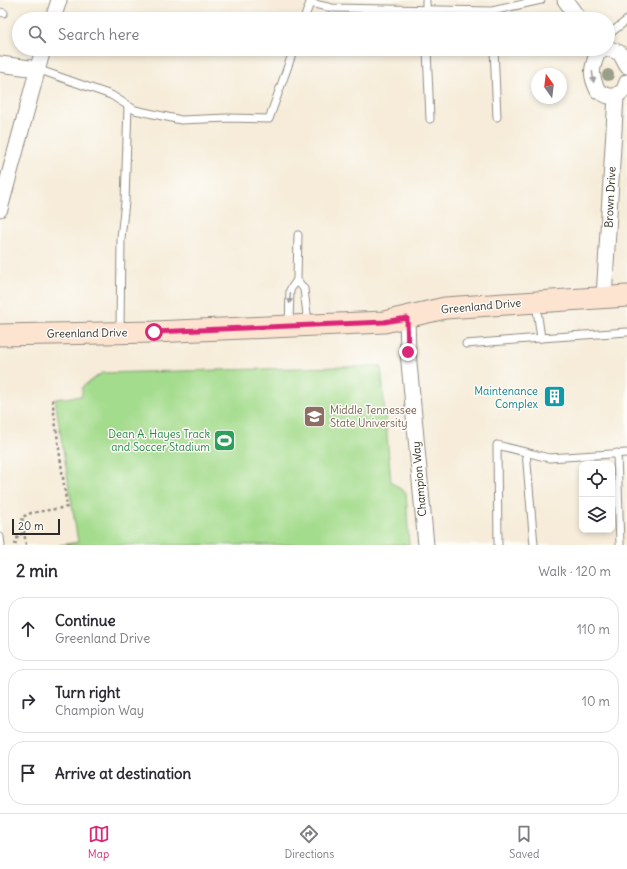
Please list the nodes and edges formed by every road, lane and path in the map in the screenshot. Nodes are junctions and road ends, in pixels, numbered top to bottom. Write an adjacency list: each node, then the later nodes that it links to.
1 (59, 0): 7 (street)
2 (426, 0): 6 (lane)
3 (541, 0): 10 (lane)
4 (565, 0): 11 (street)
5 (310, 1): 6 (lane); 8 (lane)
6 (426, 10): 9 (lane)
7 (55, 12)
8 (306, 12)
9 (453, 12)
10 (503, 12)
11 (574, 12)
12 (627, 20): 13 (lane)
13 (615, 29)
14 (615, 52): 21 (street)
15 (41, 56): 22 (street)
16 (292, 56): 25 (lane)
17 (427, 56): 27 (lane)
18 (494, 56): 26 (lane)
19 (596, 56): 24 (street, one-way to 24)
20 (0, 64): 22 (street)
21 (627, 66)
22 (37, 69): 25 (lane); 28 (street)
23 (627, 82): 24 (street)
24 (616, 96): 32 (street, Brown Drive)
25 (128, 106): 36 (lane)
26 (497, 117)
27 (430, 120)
28 (0, 209)
29 (298, 235): 30 (lane)
30 (297, 280): 35 (lane); 35 (lane, one-way to 35)
31 (627, 296): 32 (street, Greenland Drive)
32 (604, 298): 33 (street, Greenland Drive)
33 (536, 301): 34 (street, Greenland Drive); 39 (lane)
34 (407, 318): 35 (street, Greenland Drive); 50 (street, Champion Way)
35 (299, 326): 36 (street, Greenland Drive)
36 (120, 332): 38 (street, Greenland Drive)
37 (627, 332): 39 (lane)
38 (0, 335)
39 (542, 338): 40 (lane)
40 (466, 344)
41 (52, 398): 45 (path)
42 (526, 452): 44 (lane); 51 (lane); 52 (lane)
43 (627, 452): 44 (lane)
44 (617, 453): 53 (lane)
45 (24, 532): 48 (path); 49 (path)
46 (0, 537): 47 (lane)
47 (1, 545)
48 (15, 545)
49 (26, 545)
50 (426, 545)
51 (498, 545)
52 (534, 545)
53 (620, 545)

